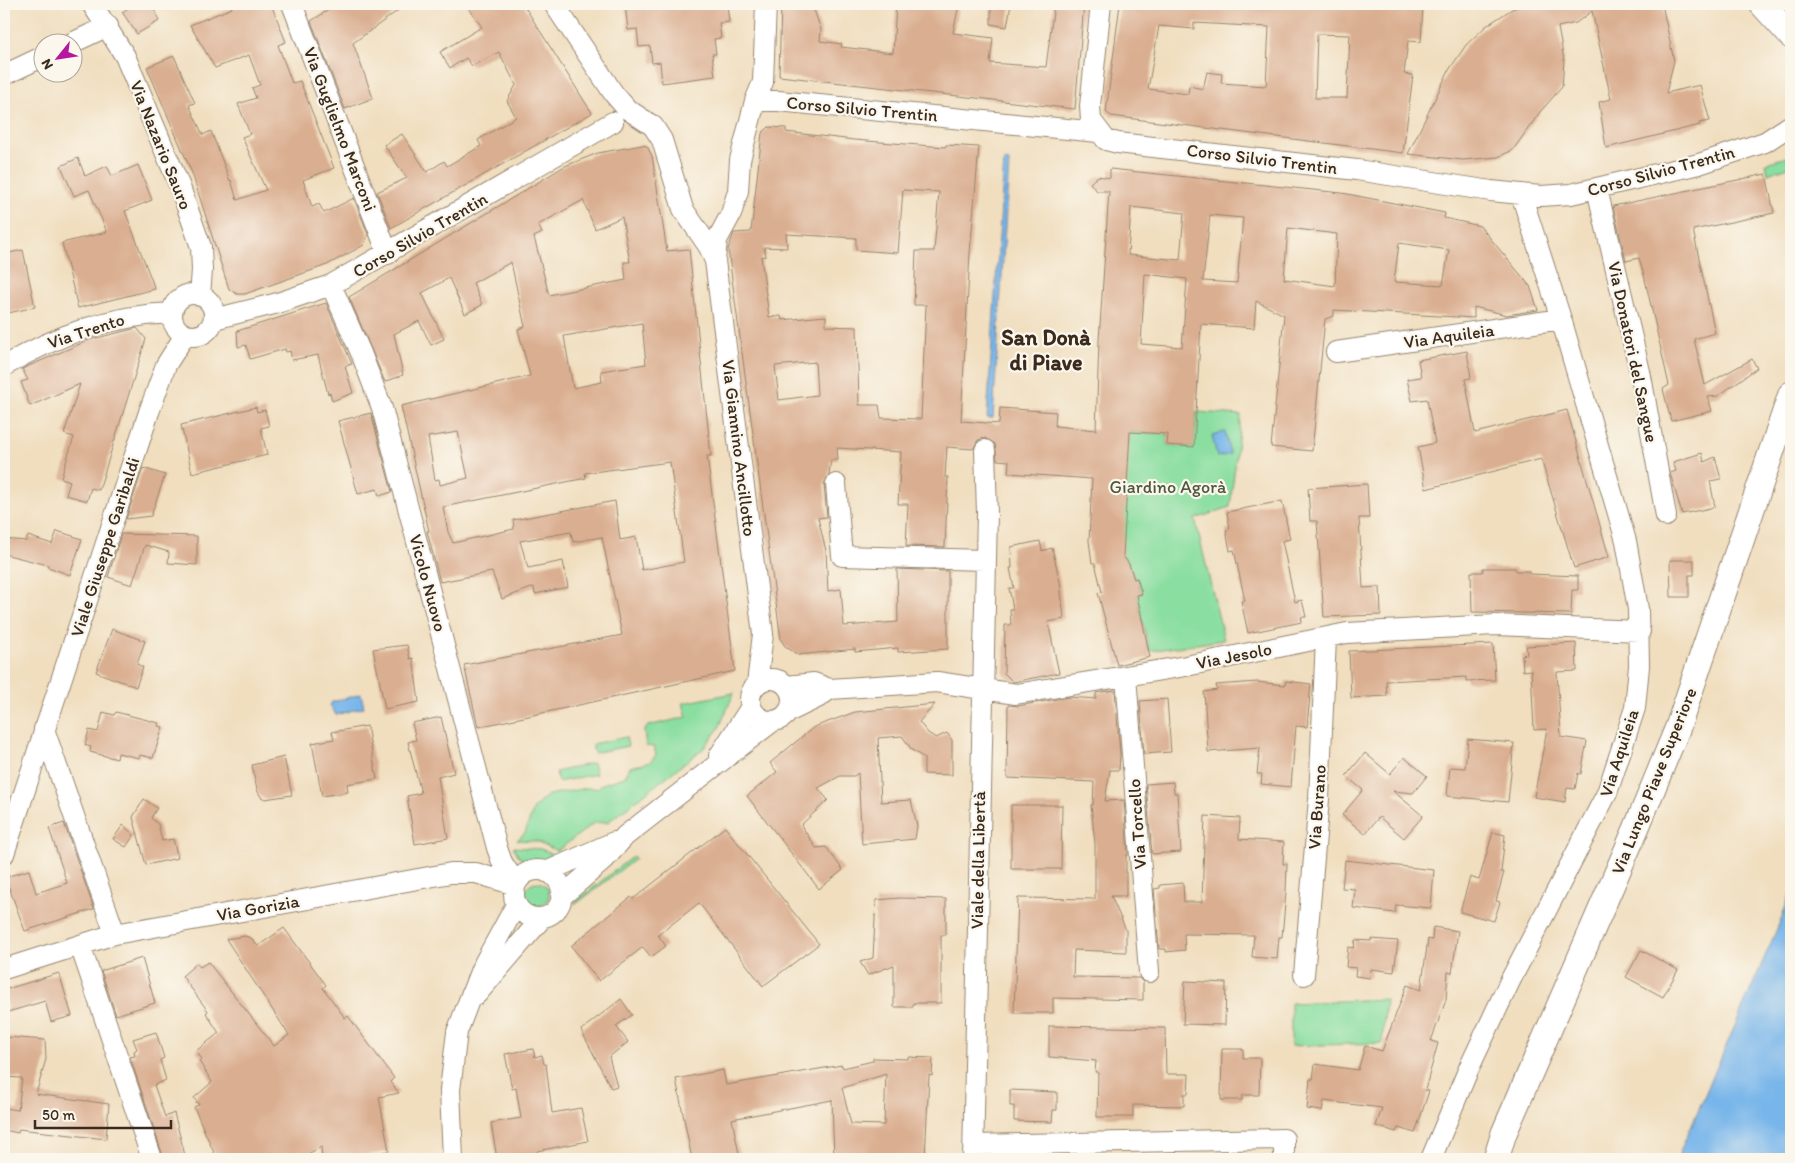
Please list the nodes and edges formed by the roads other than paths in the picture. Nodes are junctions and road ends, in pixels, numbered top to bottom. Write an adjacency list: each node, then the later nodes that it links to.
1 (92, 4): 7 (street, Via Nazario Sauro)
2 (292, 4): 20 (street, Via Guglielmo Marconi)
3 (554, 4): 13 (street)
4 (766, 4): 12 (street)
5 (1101, 4): 15 (street)
6 (1762, 4): 8 (main road)
7 (108, 26): 9 (street); 23 (street, Via Nazario Sauro)
8 (1791, 36)
9 (82, 38)
10 (32, 62): 11 (street)
11 (4, 75)
12 (755, 101): 15 (street, Corso Silvio Trentin); 21 (street)
13 (633, 118): 20 (street, Corso Silvio Trentin); 21 (street)
14 (1791, 126): 17 (street, Corso Silvio Trentin)
15 (1098, 132): 19 (street, Corso Silvio Trentin)
16 (1791, 141): 17 (street, Corso Silvio Trentin)
17 (1765, 142): 18 (street, Corso Silvio Trentin)
18 (1597, 189): 19 (street, Corso Silvio Trentin); 33 (street, Via Donatori del Sangue)
19 (1521, 194): 26 (street, Via Aquileia)
20 (388, 254): 22 (street, Corso Silvio Trentin)
21 (715, 261): 36 (street, Via Giannino Ancillotto)
22 (331, 286): 25 (street, Corso Silvio Trentin); 50 (street, Vicolo Nuovo)
23 (200, 296): 24 (street); 25 (street)
24 (172, 313): 27 (street); 29 (street, Via Trento)
25 (214, 319): 27 (street)
26 (1561, 319): 28 (street, Via Aquileia); 35 (street, Via Aquileia)
27 (185, 335): 45 (street, Viale Giuseppe Garibaldi)
28 (1336, 352)
29 (4, 366)
30 (1791, 394): 65 (main road, Via Lungo Piave Superiore)
31 (984, 450): 34 (street, Viale della Libertà)
32 (836, 484): 34 (street)
33 (1666, 516)
34 (985, 560): 42 (street, Viale della Libertà)
35 (1640, 631): 37 (street, Via Jesolo); 64 (street, Via Aquileia)
36 (763, 634): 39 (street, Via Giannino Ancillotto); 40 (street, Via Giannino Ancillotto)
37 (1326, 638): 38 (street, Via Jesolo); 58 (street, Via Burano)
38 (1126, 676): 42 (street, Via Jesolo); 57 (street, Via Torcello)
39 (784, 683): 40 (street); 41 (street, Via Jesolo); 44 (street)
40 (757, 684): 43 (street)
41 (830, 689): 42 (street, Via Jesolo); 44 (street, Via Jesolo)
42 (984, 689): 60 (street, Viale della Libertà)
43 (751, 707): 44 (street); 46 (street)
44 (781, 716): 46 (street, Via Jesolo)
45 (44, 730): 48 (street, Viale Giuseppe Garibaldi); 54 (street)
46 (710, 768): 47 (street, Via Jesolo)
47 (624, 836): 49 (street); 51 (street)
48 (4, 854)
49 (546, 872): 50 (street); 51 (street)
50 (516, 884): 52 (street); 54 (street, Via Gorizia)
51 (561, 897): 53 (street)
52 (516, 905): 53 (street); 59 (street)
53 (542, 918): 59 (street)
54 (115, 934): 55 (street, Via Gorizia)
55 (80, 945): 56 (street, Via Gorizia); 61 (street)
56 (4, 969)
57 (1149, 972)
58 (1304, 975)
59 (470, 1001): 62 (street)
60 (973, 1152): 63 (street)
61 (152, 1159)
62 (453, 1159)
63 (1284, 1159)
64 (1431, 1159)
65 (1496, 1159)

